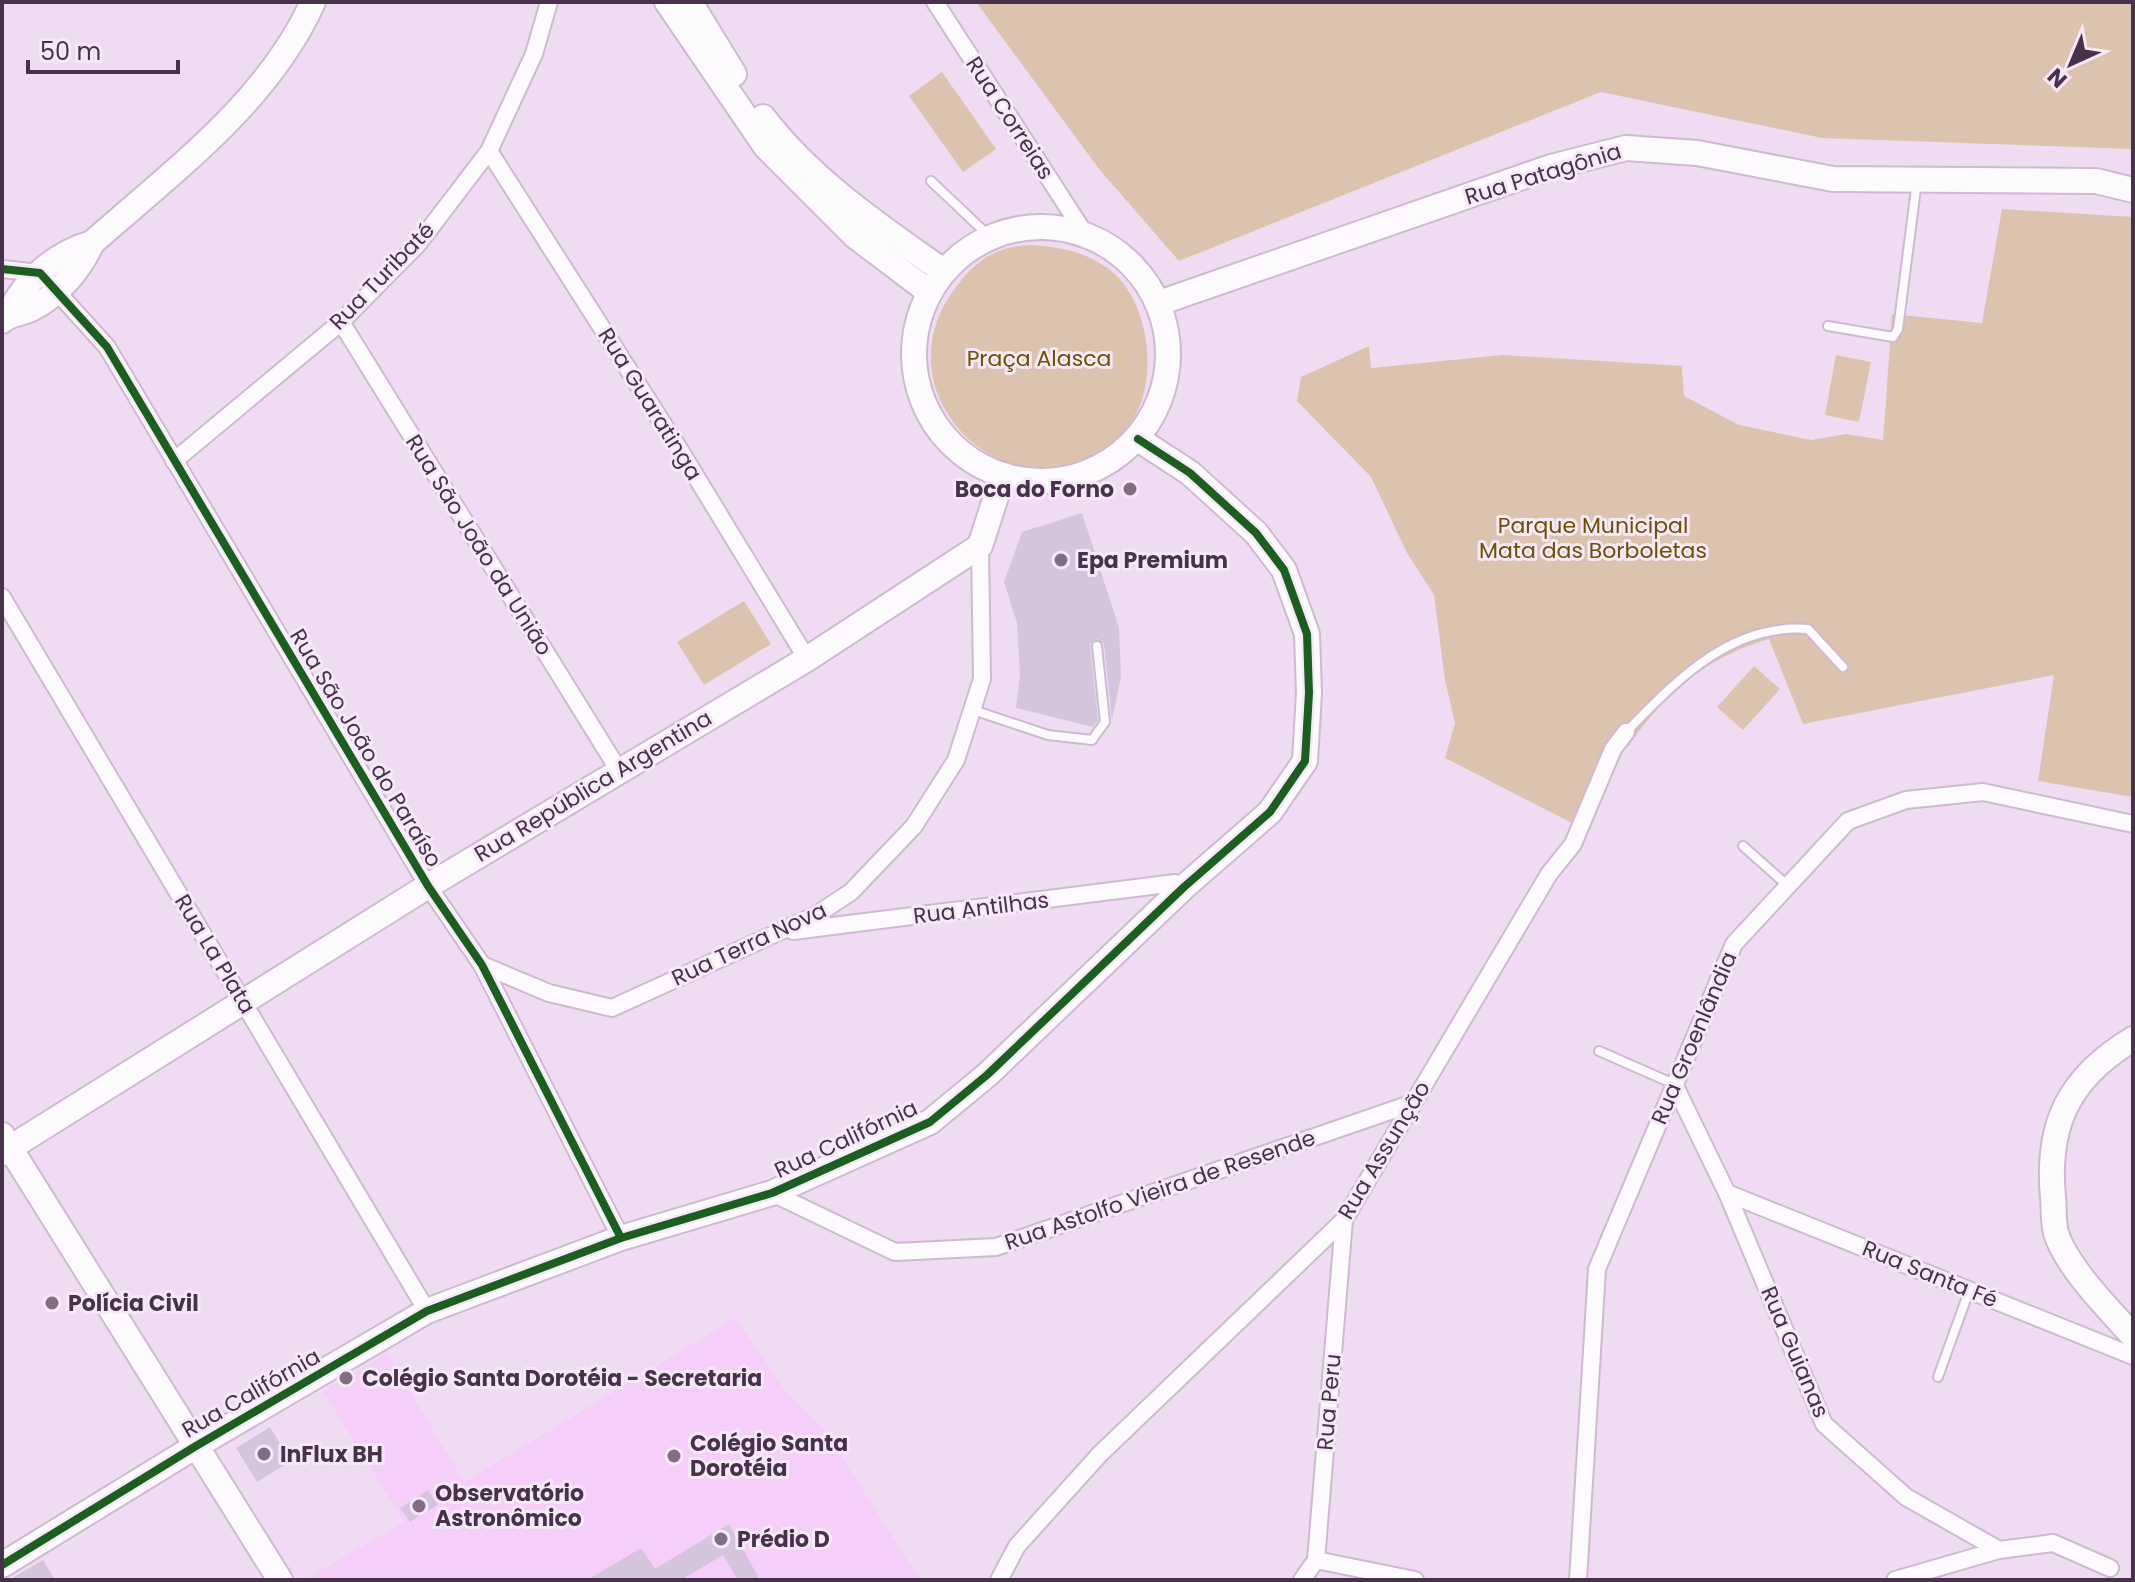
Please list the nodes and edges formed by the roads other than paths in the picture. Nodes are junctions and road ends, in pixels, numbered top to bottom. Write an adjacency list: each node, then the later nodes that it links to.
1 (313, 2): 14 (street)
2 (549, 2): 6 (street, Rua Turibaté)
3 (667, 2): 15 (street)
4 (690, 2): 13 (street)
5 (935, 2): 10 (street, Rua Correias)
6 (489, 151): 18 (street, Rua Turibaté); 26 (street, Rua Guaratinga)
7 (1917, 180): 9 (street, Rua Patagônia); 16 (street, Rua Patagônia); 19 (lane)
8 (931, 181): 11 (lane)
9 (2133, 190)
10 (1085, 234): 11 (street); 16 (street)
11 (989, 236): 13 (street)
12 (2, 269): 14 (street)
13 (943, 271): 15 (street)
14 (48, 282): 17 (street); 21 (street, Rua São João do Paraíso)
15 (929, 292): 22 (street)
16 (1159, 303): 20 (street)
17 (6, 318)
18 (341, 322): 21 (street, Rua Turibaté); 30 (street, Rua São João da União)
19 (1828, 326)
20 (1138, 439): 22 (street); 35 (street, Rua Califórnia)
21 (174, 461): 33 (street, Rua São João do Paraíso)
22 (1003, 475): 23 (street, Rua Terra Nova)
23 (980, 546): 26 (street, Rua República Argentina); 28 (street, Rua Terra Nova)
24 (2, 597): 38 (street, Rua La Plata)
25 (1097, 646): 28 (lane)
26 (807, 659): 30 (street, Rua República Argentina)
27 (1843, 667): 29 (lane)
28 (973, 710): 36 (street, Rua Terra Nova)
29 (1626, 732): 42 (street, Rua Assunção)
30 (618, 769): 33 (street, Rua República Argentina)
31 (2133, 824): 34 (street, Rua Groenlândia)
32 (1743, 846): 34 (lane)
33 (428, 886): 37 (street, Rua São João do Paraíso); 38 (street, Rua República Argentina)
34 (1788, 886): 41 (street, Rua Groenlândia)
35 (1184, 887): 36 (street, Rua Antilhas); 44 (street, Rua Califórnia)
36 (777, 933): 37 (street, Rua Terra Nova)
37 (482, 965): 47 (street, Rua São João do Paraíso)
38 (245, 1003): 43 (street, Rua República Argentina); 49 (street, Rua La Plata)
39 (2133, 1039): 50 (street)
40 (1599, 1051): 41 (lane)
41 (1674, 1084): 45 (street, Rua Guianas); 62 (street, Rua Groenlândia)
42 (1413, 1103): 44 (street, Rua Astolfo Vieira de Resende); 46 (street, Rua Assunção)
43 (5, 1145): 53 (street)
44 (772, 1193): 47 (street, Rua Califórnia)
45 (1727, 1193): 48 (street, Rua Santa Fé); 54 (street, Rua Guianas)
46 (1344, 1220): 55 (street, Rua Peru); 59 (street, Rua Assunção)
47 (621, 1238): 49 (street, Rua Califórnia)
48 (1969, 1290): 51 (street, Rua Santa Fé); 52 (lane)
49 (427, 1311): 53 (street, Rua Califórnia)
50 (2133, 1336)
51 (2133, 1356)
52 (1938, 1377)
53 (196, 1446): 56 (street, Rua Califórnia); 58 (street)
54 (1999, 1550): 57 (street); 63 (street)
55 (1316, 1560): 60 (street); 61 (street)
56 (2, 1565)
57 (2110, 1568)
58 (280, 1580)
59 (999, 1580)
60 (1302, 1580)
61 (1415, 1580)
62 (1578, 1580)
63 (1895, 1580)

